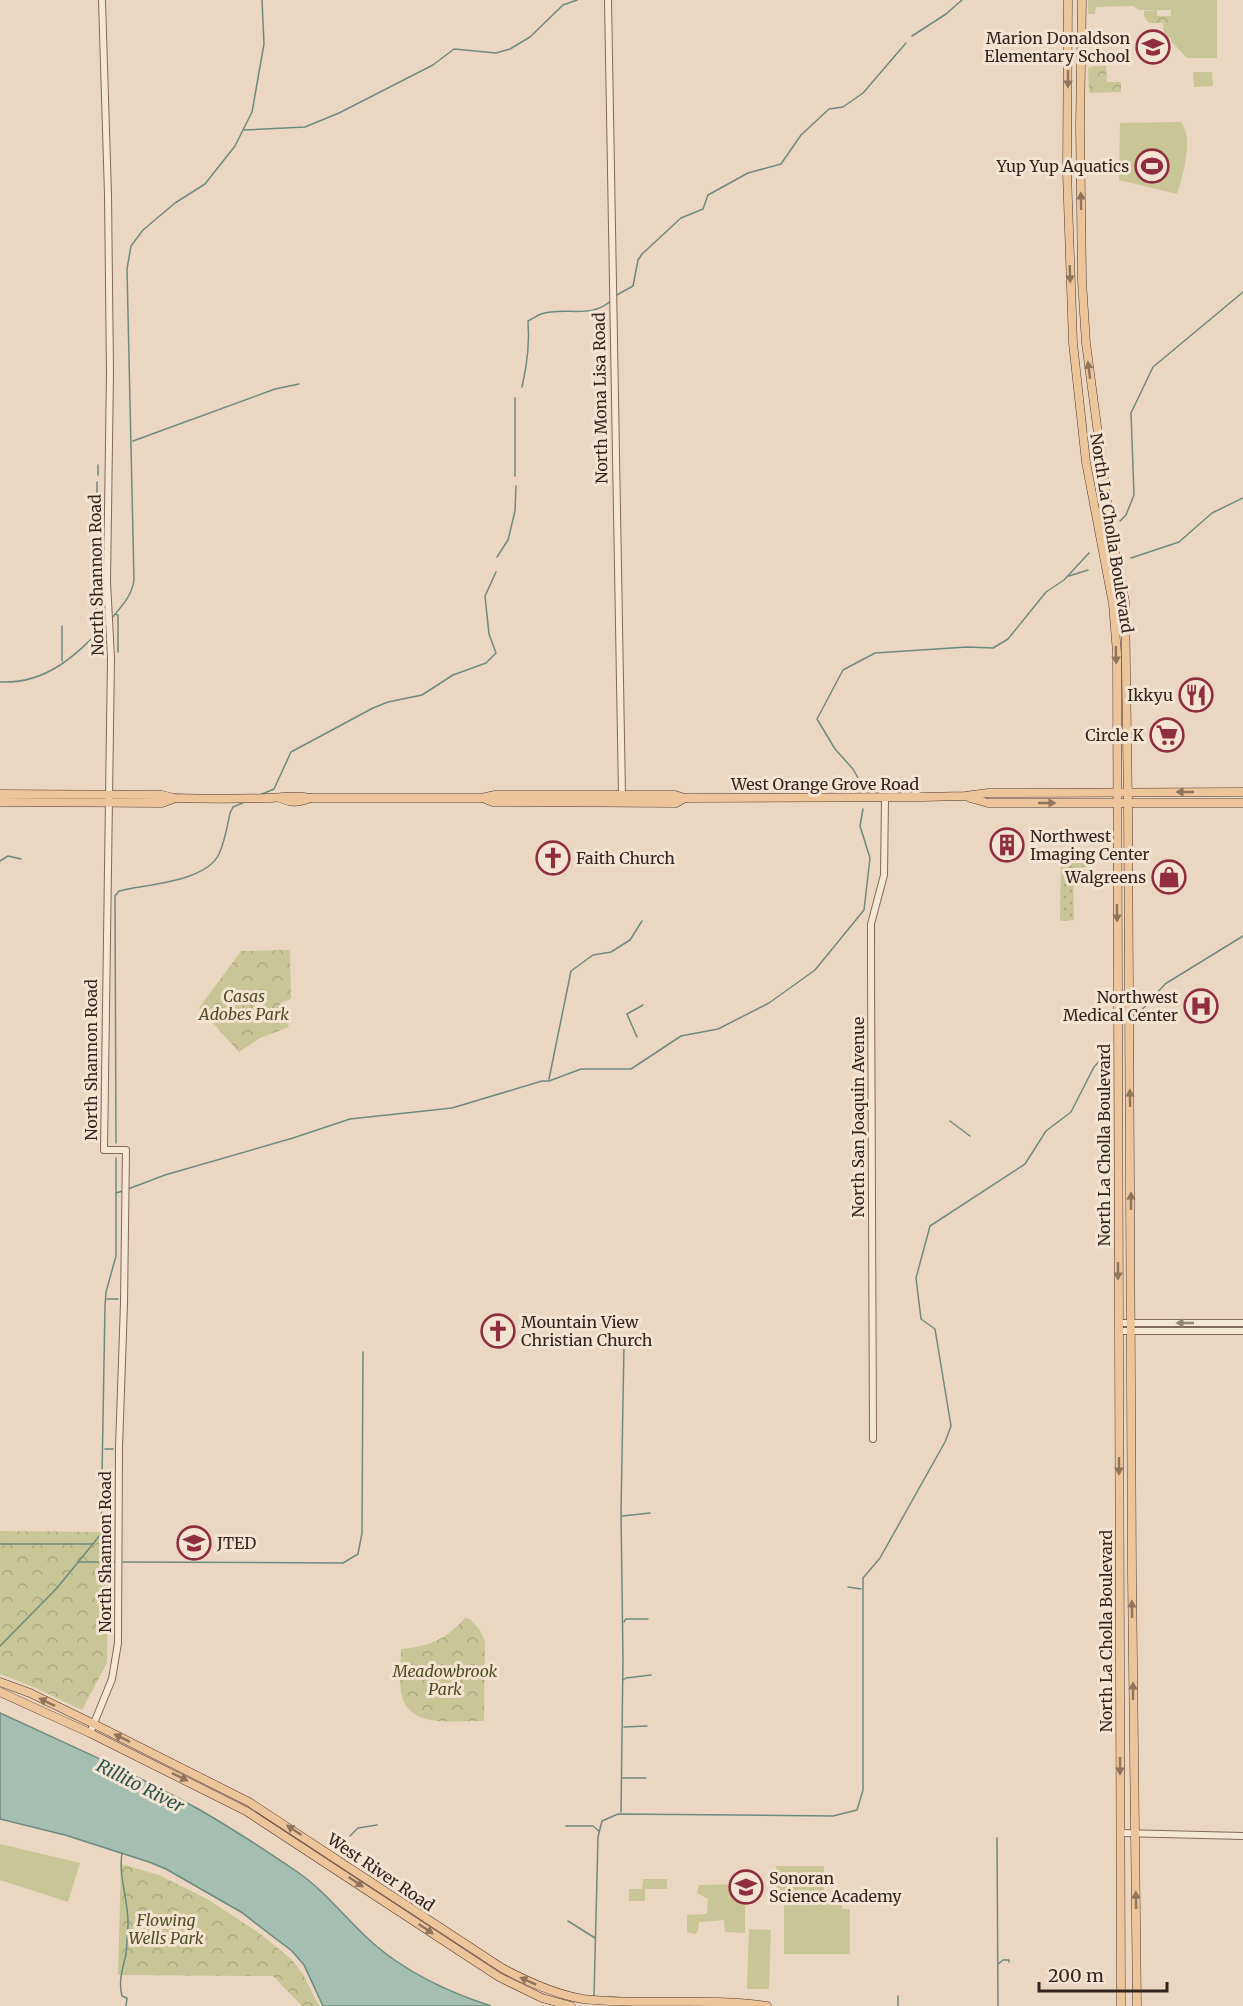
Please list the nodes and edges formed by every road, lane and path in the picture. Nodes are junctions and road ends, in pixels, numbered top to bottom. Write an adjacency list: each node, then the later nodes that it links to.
1 (102, 0): 14 (street, North Shannon Road)
2 (608, 0): 9 (street, North Mona Lisa Road)
3 (1068, 0): 5 (main road, North La Cholla Boulevard, one-way to 5)
4 (1082, 0): 6 (main road, North La Cholla Boulevard, one-way to 4)
5 (1117, 792): 6 (main road, West Orange Grove Road); 10 (main road, West Orange Grove Road); 16 (main road, North La Cholla Boulevard)
6 (1128, 792): 7 (main road, West Orange Grove Road, one-way to 6); 17 (main road, North La Cholla Boulevard)
7 (1243, 792)
8 (0, 794): 14 (main road, West Orange Grove Road)
9 (622, 795): 11 (main road, West Orange Grove Road); 12 (main road, West Orange Grove Road)
10 (965, 796): 13 (main road, West Orange Grove Road); 16 (main road, West Orange Grove Road, one-way to 16)
11 (481, 798): 12 (main road, West Orange Grove Road); 14 (main road, West Orange Grove Road)
12 (685, 798): 13 (main road, West Orange Grove Road)
13 (885, 798): 23 (street, North San Joaquin Avenue)
14 (109, 799): 15 (main road, West Orange Grove Road); 26 (street, North Shannon Road)
15 (0, 802)
16 (1117, 803): 17 (main road, West Orange Grove Road); 20 (main road, North La Cholla Boulevard, one-way to 20)
17 (1128, 803): 18 (main road, West Orange Grove Road); 21 (main road, North La Cholla Boulevard, one-way to 17)
18 (1243, 803)
19 (1243, 1323): 21 (street, one-way to 21)
20 (1119, 1327): 21 (street); 28 (main road, North La Cholla Boulevard, one-way to 28)
21 (1132, 1327): 22 (street); 29 (main road, North La Cholla Boulevard, one-way to 21)
22 (1243, 1331)
23 (873, 1439)
24 (0, 1682): 26 (main road, West River Road, one-way to 24)
25 (0, 1692): 27 (main road, West River Road)
26 (94, 1724): 27 (street, North Shannon Road); 31 (main road, West River Road, one-way to 26)
27 (90, 1733): 32 (main road, West River Road, one-way to 32)
28 (1121, 1833): 29 (street); 35 (main road, North La Cholla Boulevard)
29 (1135, 1833): 30 (street); 36 (main road, North La Cholla Boulevard, one-way to 29)
30 (1243, 1836)
31 (383, 1889): 32 (main road); 34 (main road, West River Road, one-way to 31)
32 (378, 1897): 33 (main road, West River Road, one-way to 33)
33 (571, 2006)
34 (767, 2006)
35 (1120, 2006)
36 (1137, 2006)

